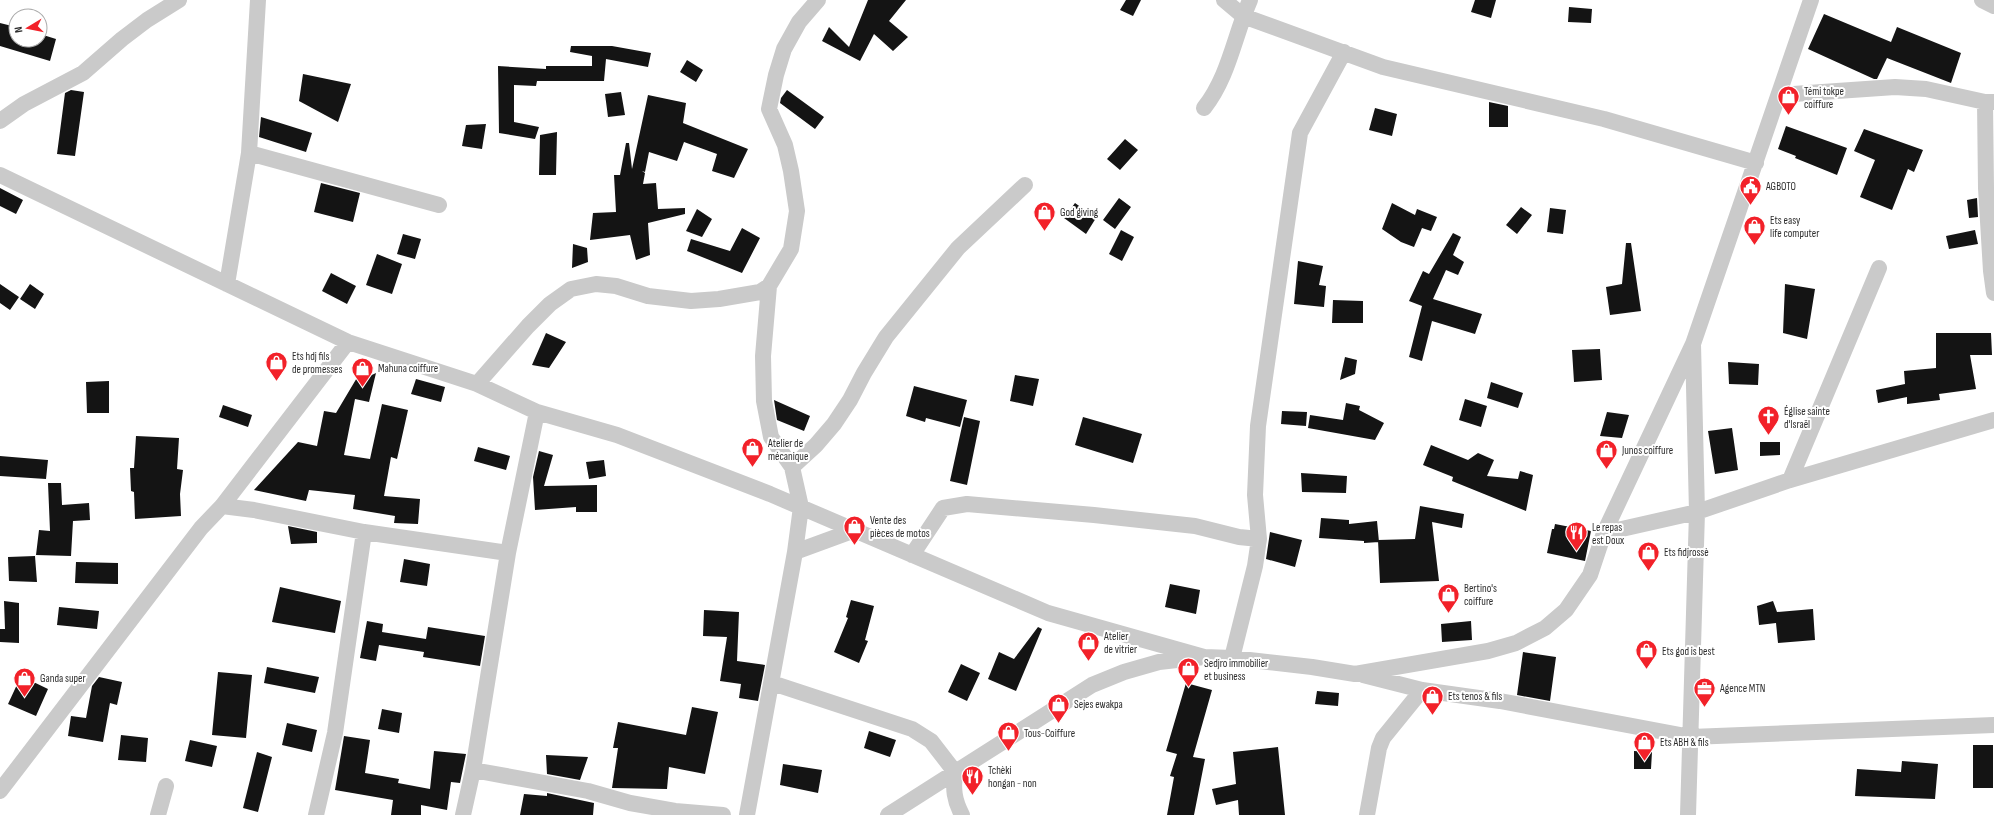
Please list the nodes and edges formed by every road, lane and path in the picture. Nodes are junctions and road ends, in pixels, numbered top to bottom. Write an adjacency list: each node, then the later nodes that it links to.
1 (179, 0): 14 (street)
2 (258, 0): 15 (street)
3 (818, 0): 22 (street)
4 (1224, 0): 9 (street)
5 (1250, 0): 9 (street)
6 (1811, 0): 11 (street)
7 (1982, 0): 8 (street)
8 (1994, 6)
9 (1243, 16): 10 (street); 13 (street)
10 (1344, 52): 16 (street); 37 (street)
11 (1779, 95): 12 (street); 16 (street)
12 (1989, 102): 23 (street)
13 (1204, 108)
14 (0, 121)
15 (249, 153): 19 (street); 21 (street)
16 (1756, 163): 25 (street)
17 (0, 175): 21 (street)
18 (1025, 185): 29 (street)
19 (439, 205)
20 (1879, 268): 30 (street)
21 (227, 284): 24 (street)
22 (769, 286): 26 (street); 29 (street)
23 (1994, 293)
24 (348, 342): 26 (street); 31 (street)
25 (1693, 344): 33 (street); 36 (street)
26 (477, 384): 27 (street)
27 (537, 412): 32 (street); 39 (street)
28 (1994, 420): 30 (street)
29 (792, 467): 32 (street)
30 (1790, 480): 33 (street)
31 (222, 506): 35 (street); 51 (street)
32 (801, 507): 34 (street); 38 (street)
33 (1697, 512): 36 (street); 47 (street)
34 (855, 530): 38 (street); 40 (street)
35 (364, 532): 39 (street); 53 (street)
36 (1604, 532): 43 (street)
37 (1259, 539): 40 (street); 42 (street)
38 (796, 552): 44 (street)
39 (508, 553): 48 (street)
40 (912, 555): 41 (street)
41 (1204, 657): 42 (street); 49 (street)
42 (1232, 658): 43 (street)
43 (1355, 674): 45 (street)
44 (772, 683): 49 (street); 56 (street)
45 (1422, 690): 47 (street); 59 (street)
46 (1994, 725): 47 (street)
47 (1691, 737): 60 (street)
48 (473, 770): 54 (street); 55 (street)
49 (955, 772): 57 (street); 58 (street)
50 (166, 786): 52 (street)
51 (0, 791)
52 (158, 815)
53 (316, 815)
54 (463, 815)
55 (723, 815)
56 (747, 815)
57 (888, 815)
58 (962, 815)
59 (1367, 815)
60 (1688, 815)

